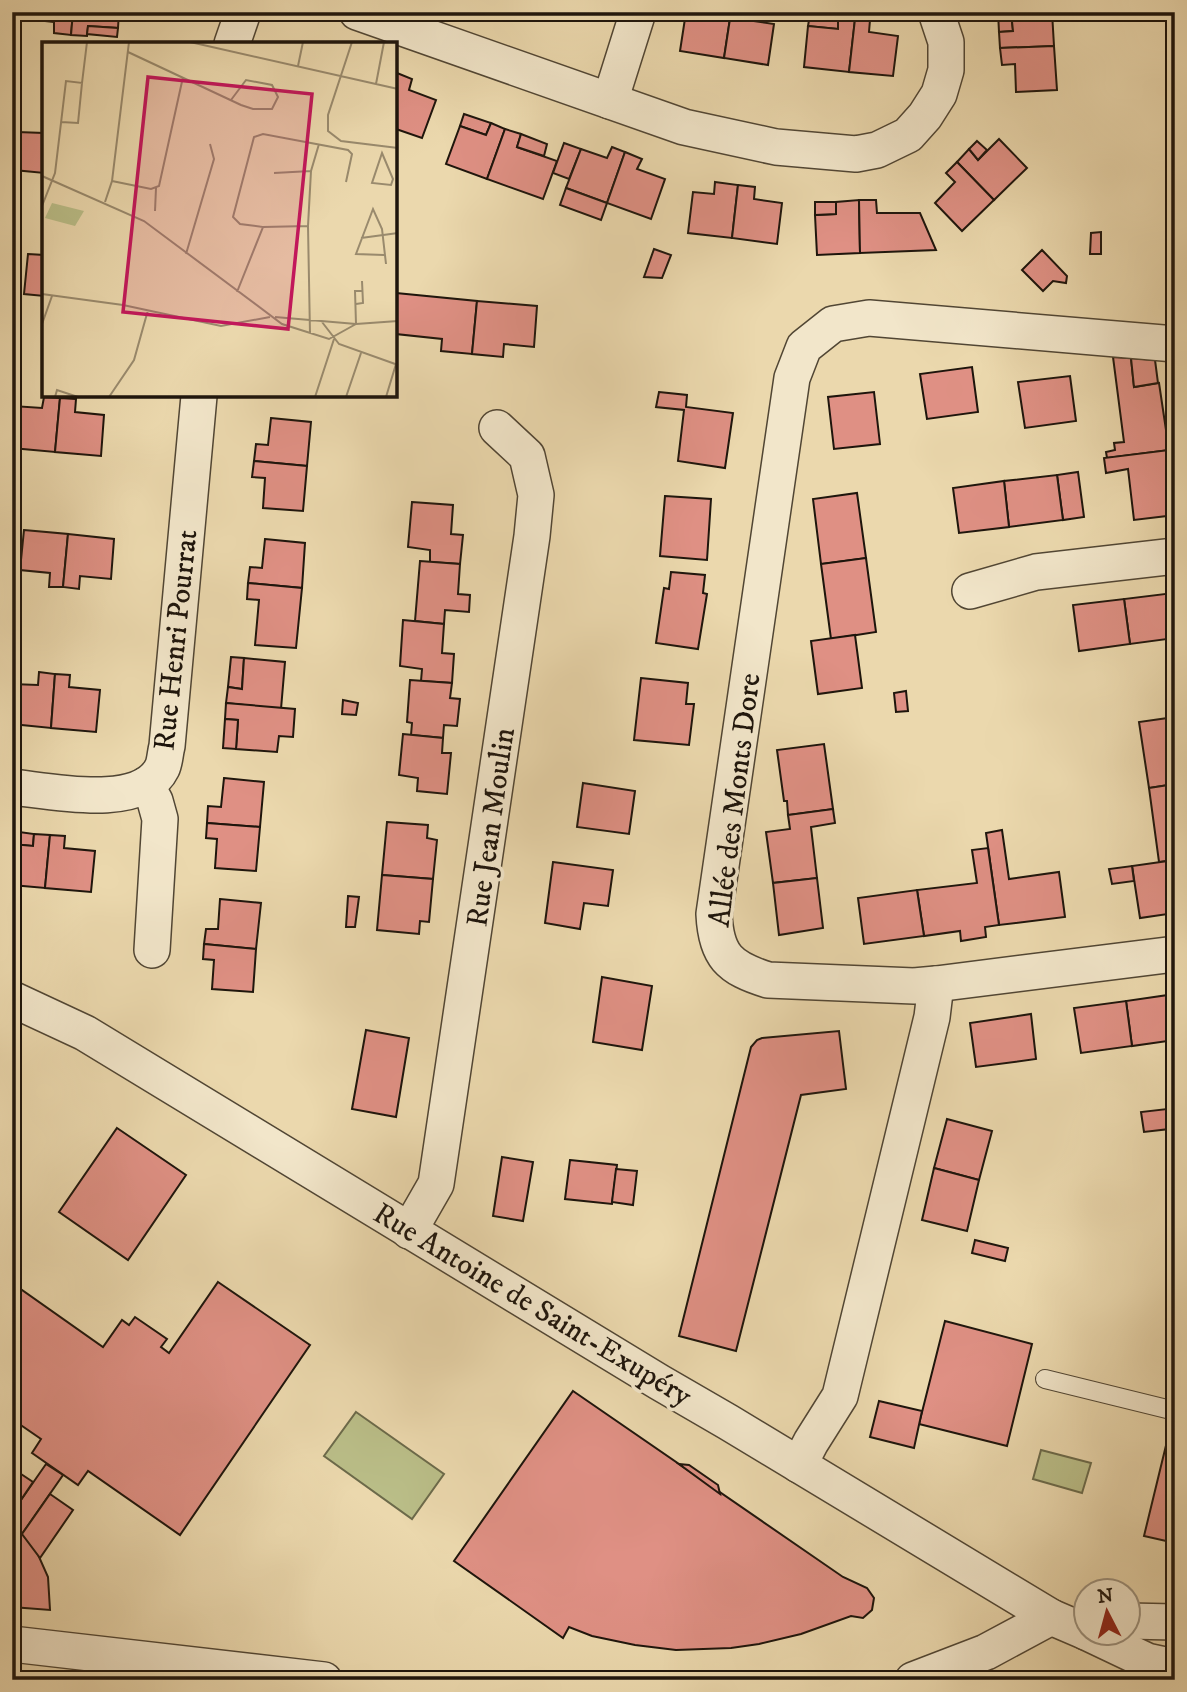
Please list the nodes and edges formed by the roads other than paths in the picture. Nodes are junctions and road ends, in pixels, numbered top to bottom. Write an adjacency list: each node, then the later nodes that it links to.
1 (243, 12): 5 (street)
2 (357, 12): 6 (street)
3 (638, 12): 6 (street)
4 (936, 12): 6 (street)
5 (233, 42)
6 (610, 101)
7 (1175, 344): 16 (street, Allée des Monts Dore)
8 (199, 397): 12 (street, Rue Henri Pourrat)
9 (497, 428): 18 (street, Rue Jean Moulin)
10 (1175, 556): 11 (street)
11 (970, 591)
12 (146, 785): 13 (street, Rue Henri Pourrat); 14 (street)
13 (12, 787)
14 (152, 950)
15 (1175, 954): 16 (street, Allée des Monts Dore)
16 (936, 984): 21 (street)
17 (12, 999): 18 (street, Rue Antoine de Saint-Exupéry)
18 (410, 1231): 21 (street, Rue Antoine de Saint-Exupéry)
19 (1045, 1379): 20 (lane)
20 (1175, 1412)
21 (799, 1465): 22 (street, Rue Antoine de Saint-Exupéry)
22 (1051, 1617): 23 (street); 26 (street, Rue Antoine de Saint-Exupéry); 32 (street)
23 (1072, 1618)
24 (1142, 1621): 25 (street)
25 (1175, 1622)
26 (1072, 1626)
27 (12, 1644): 30 (street)
28 (1115, 1646): 29 (street, Rue Antoine de Saint-Exupéry)
29 (1175, 1667)
30 (180, 1672): 31 (street)
31 (324, 1680)
32 (913, 1680)

